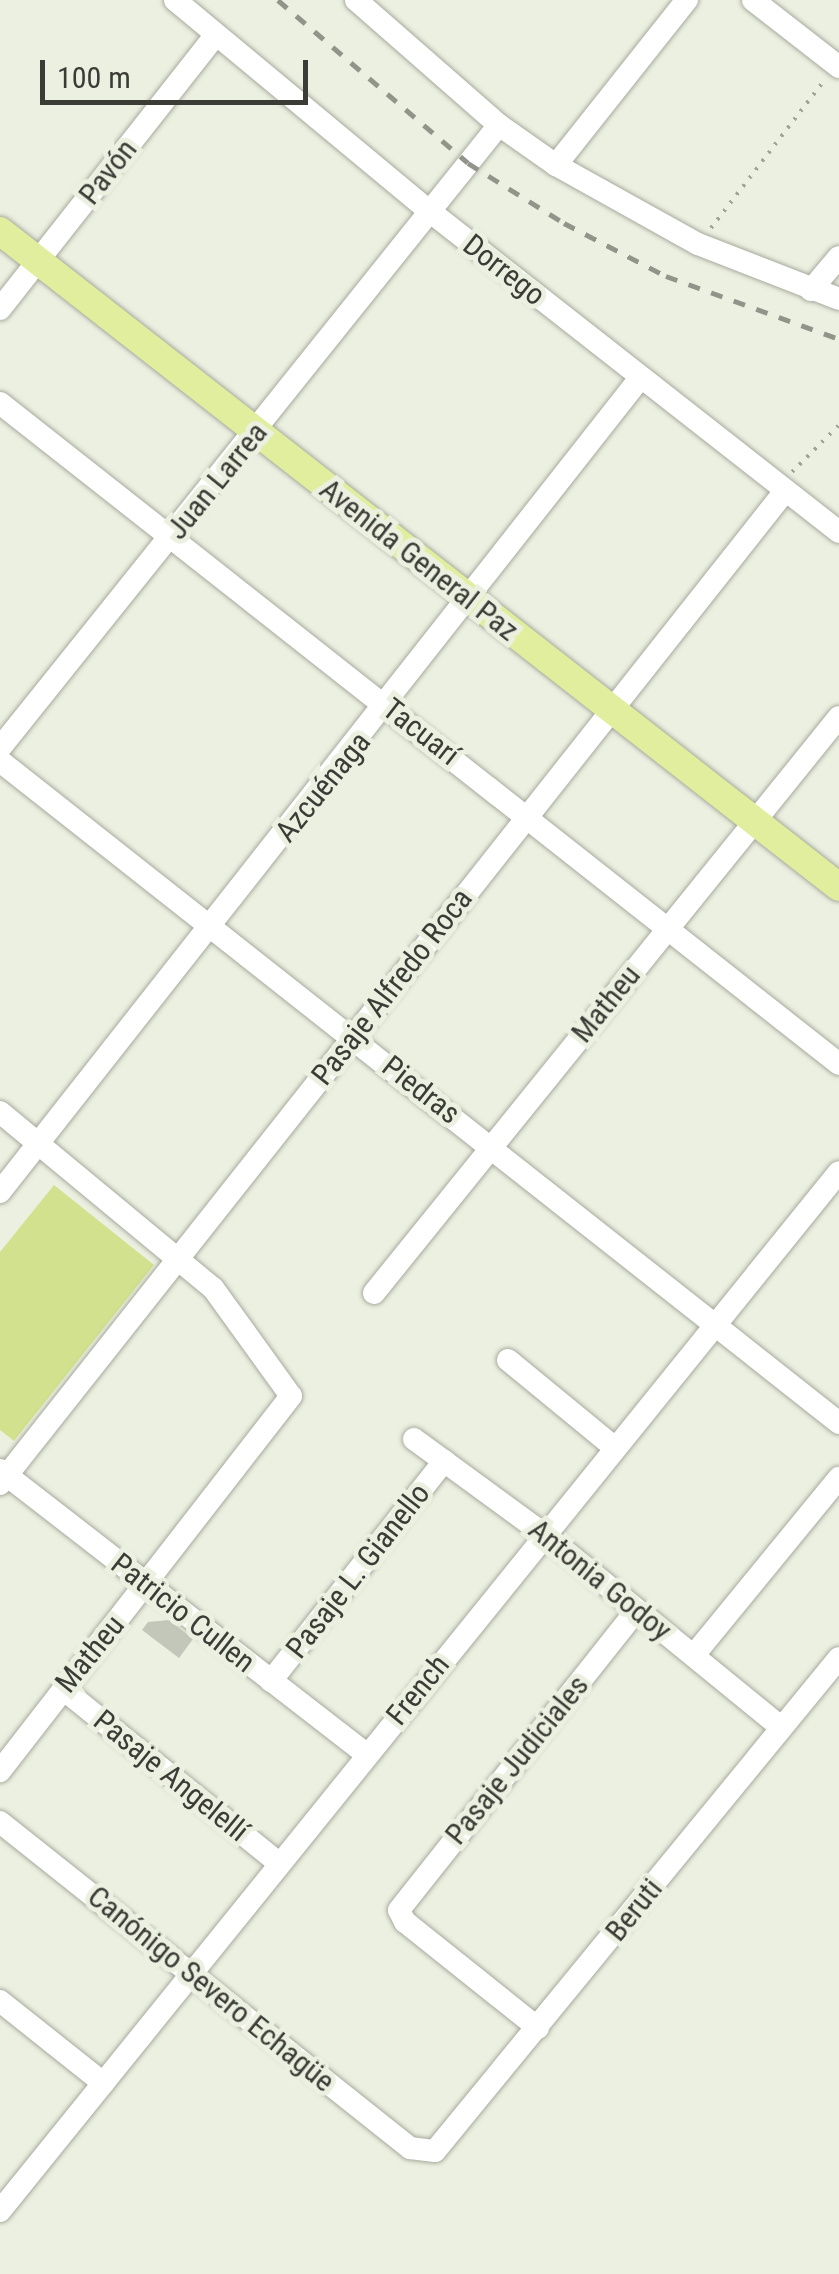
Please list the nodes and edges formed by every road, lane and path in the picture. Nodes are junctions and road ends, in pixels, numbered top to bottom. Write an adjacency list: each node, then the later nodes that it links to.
1 (176, 0): 5 (street, Dorrego)
2 (356, 0): 7 (street)
3 (688, 0): 8 (street)
4 (753, 0): 6 (street)
5 (216, 35): 9 (street, Dorrego); 13 (street, Pavón)
6 (838, 66): 11 (path)
7 (499, 125): 8 (street); 9 (street, Juan Larrea)
8 (556, 165): 11 (street)
9 (432, 213): 17 (street, Dorrego); 20 (street, Juan Larrea)
10 (0, 230): 13 (main road, Avenida General Paz)
11 (698, 244): 14 (street)
12 (839, 257): 14 (street)
13 (38, 260): 16 (street, Pavón); 20 (main road, Avenida General Paz)
14 (811, 290): 15 (street)
15 (839, 299)
16 (0, 309)
17 (640, 378): 21 (street, Dorrego); 24 (street, Azcuénaga)
18 (0, 402): 23 (street, Tacuarí)
19 (839, 425): 21 (path)
20 (256, 434): 23 (street, Juan Larrea); 24 (main road, Avenida General Paz)
21 (782, 489): 22 (street, Dorrego); 26 (street, Pasaje Alfredo Roca)
22 (839, 532)
23 (172, 538): 25 (street, Tacuarí); 28 (street, Juan Larrea)
24 (469, 598): 25 (street, Azcuénaga); 26 (main road, Avenida General Paz)
25 (388, 706): 30 (street, Tacuarí); 33 (street, Azcuénaga)
26 (612, 712): 30 (street, Pasaje Alfredo Roca); 31 (main road, Avenida General Paz)
27 (839, 717): 31 (street, Matheu)
28 (0, 748)
29 (0, 761): 33 (street, Piedras)
30 (528, 816): 34 (street, Tacuarí); 35 (street, Pasaje Alfredo Roca)
31 (754, 822): 32 (main road, Avenida General Paz); 34 (street, Matheu)
32 (839, 887)
33 (212, 925): 35 (street, Piedras); 38 (street, Azcuénaga)
34 (667, 928): 36 (street, Tacuarí); 39 (street, Matheu)
35 (353, 1036): 39 (street, Piedras); 42 (street, Pasaje Alfredo Roca)
36 (839, 1064)
37 (0, 1112): 38 (street)
38 (40, 1143): 41 (street, Azcuénaga); 42 (street)
39 (492, 1146): 43 (street, Matheu); 44 (street, Piedras)
40 (839, 1172): 44 (street, French)
41 (0, 1192)
42 (179, 1256): 50 (street, Pasaje Alfredo Roca); 53 (street, Matheu)
43 (374, 1293)
44 (714, 1322): 46 (street, Piedras); 48 (street, French)
45 (508, 1360): 48 (street)
46 (839, 1423)
47 (414, 1439): 49 (street, Antonia Godoy)
48 (614, 1447): 52 (street, French)
49 (444, 1461): 52 (street, Antonia Godoy); 57 (street, Pasaje L. Gianello)
50 (2, 1477): 53 (street, Patricio Cullen)
51 (839, 1478): 55 (street)
52 (544, 1534): 54 (street, Antonia Godoy); 60 (street, French)
53 (147, 1584): 57 (street, Patricio Cullen); 58 (street, Matheu)
54 (636, 1611): 55 (street, Antonia Godoy); 66 (street, Pasaje Judiciales)
55 (694, 1655): 59 (street, Antonia Godoy)
56 (839, 1658): 59 (street, Beruti)
57 (271, 1681): 60 (street, Patricio Cullen)
58 (62, 1689): 61 (street, Matheu); 63 (street, Pasaje Angelellí)
59 (781, 1727): 66 (street, Beruti)
60 (366, 1755): 63 (street, French)
61 (0, 1771)
62 (0, 1822): 64 (street, Canónigo Severo Echagüe)
63 (279, 1863): 64 (street, French)
64 (192, 1974): 67 (street, French); 68 (street, Canónigo Severo Echagüe)
65 (0, 2001): 67 (street)
66 (538, 2028): 68 (street, Beruti)
67 (103, 2083): 69 (street, French)
68 (424, 2153)
69 (9, 2183): 70 (street, French)
70 (0, 2211)

